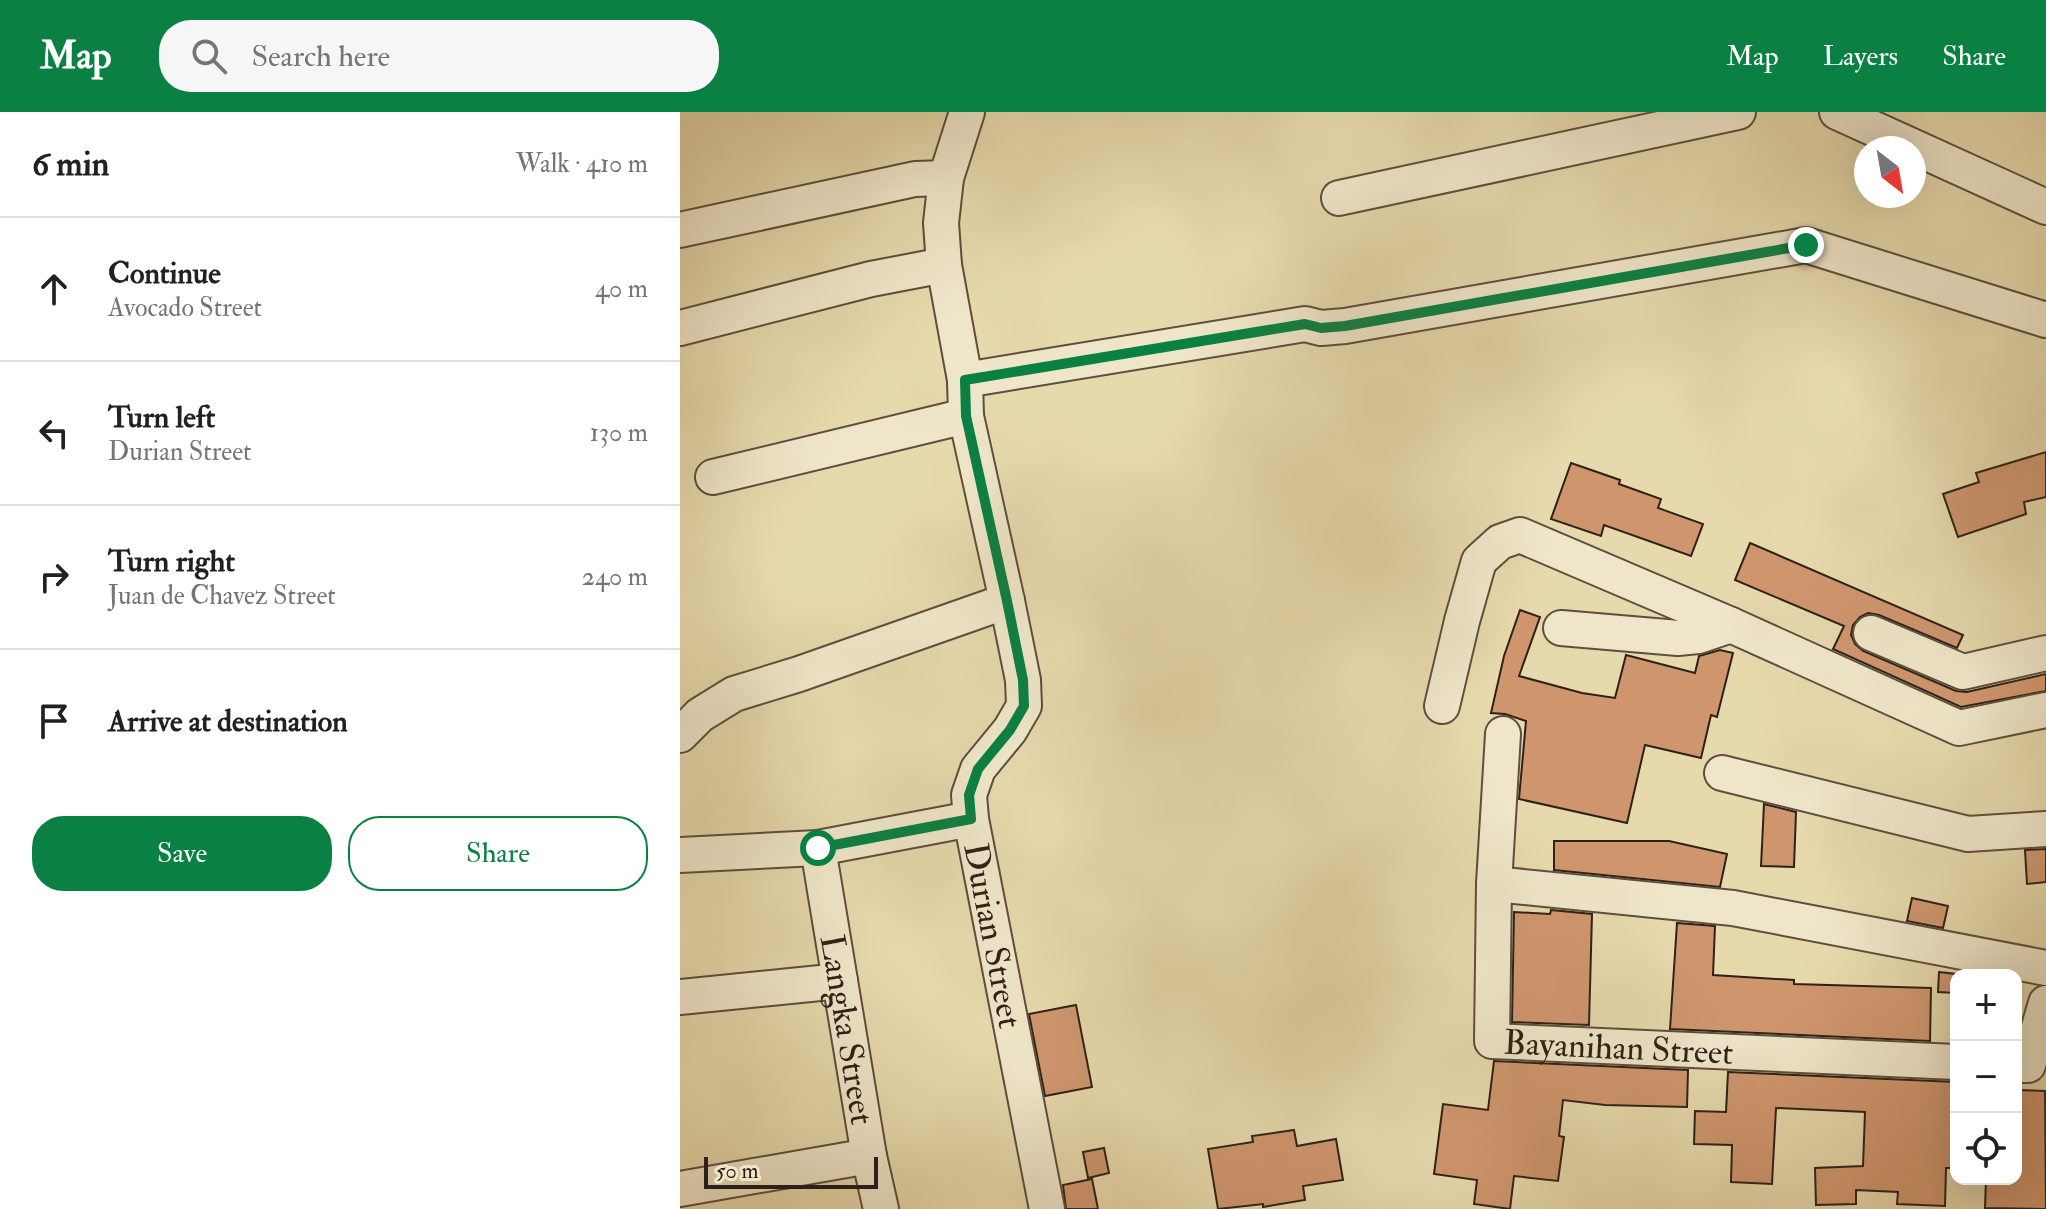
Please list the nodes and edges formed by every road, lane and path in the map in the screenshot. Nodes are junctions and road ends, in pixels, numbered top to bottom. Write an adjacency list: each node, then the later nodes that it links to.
1 (967, 112): 4 (street, Durian Street)
2 (1738, 112): 5 (street)
3 (1837, 112): 6 (street)
4 (946, 178): 7 (street); 8 (street, Durian Street)
5 (1339, 198)
6 (2046, 207)
7 (680, 230)
8 (944, 265): 10 (street); 11 (street, Durian Street)
9 (2046, 320): 11 (street)
10 (680, 328)
11 (965, 380): 12 (street, Durian Street)
12 (966, 416): 13 (street); 14 (street, Durian Street)
13 (713, 477)
14 (1007, 601): 22 (street); 24 (street, Durian Street)
15 (1731, 625): 16 (street); 19 (street); 20 (street)
16 (1561, 628)
17 (1871, 633): 18 (street)
18 (2046, 653)
19 (1442, 706)
20 (2046, 710)
21 (1503, 734): 28 (street, Bayanihan Street)
22 (680, 735)
23 (1722, 773): 25 (street)
24 (971, 819): 26 (street); 38 (street, Durian Street)
25 (2046, 829)
26 (818, 848): 27 (street); 30 (street, Langka Street)
27 (680, 855)
28 (1494, 884): 29 (street); 33 (street, Bayanihan Street)
29 (2046, 968)
30 (840, 981): 31 (street); 35 (street, Langka Street)
31 (680, 997)
32 (2046, 1003): 34 (street)
33 (1950, 1062)
34 (2022, 1065)
35 (869, 1156): 36 (street); 37 (street, Langka Street)
36 (680, 1189)
37 (881, 1209)
38 (1047, 1209)

